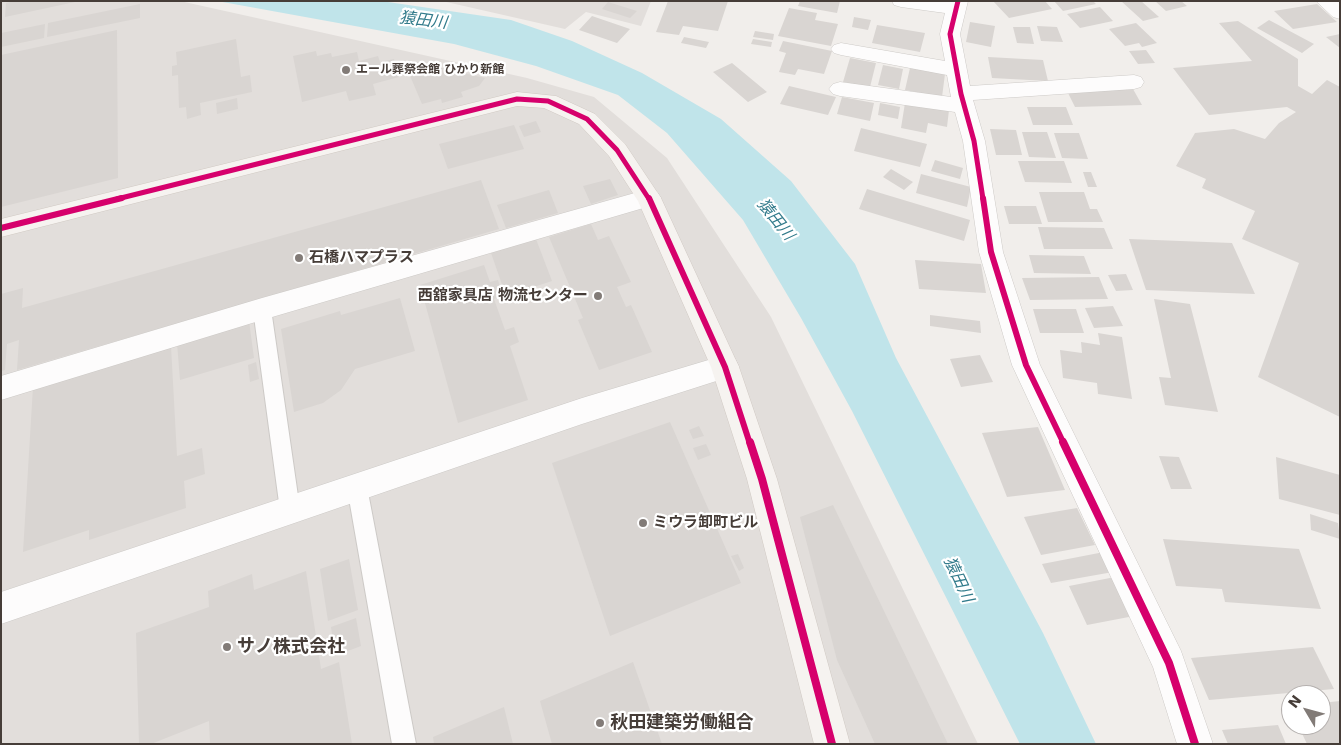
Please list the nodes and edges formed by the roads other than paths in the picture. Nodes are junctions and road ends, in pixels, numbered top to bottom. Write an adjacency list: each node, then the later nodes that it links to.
1 (901, 1): 3 (street)
2 (1325, 1): 4 (street)
3 (957, 5): 8 (street)
4 (1340, 12)
5 (841, 49): 8 (street)
6 (1134, 82): 8 (street)
7 (840, 89): 8 (street)
8 (961, 90): 19 (street)
9 (649, 198): 10 (street); 11 (street); 12 (street)
10 (1, 228)
11 (262, 309): 13 (street); 15 (lane)
12 (725, 366): 14 (street); 18 (street)
13 (1, 388)
14 (357, 487): 15 (street); 17 (lane)
15 (290, 510): 16 (street)
16 (1, 608)
17 (404, 744)
18 (832, 744)
19 (1195, 744)

